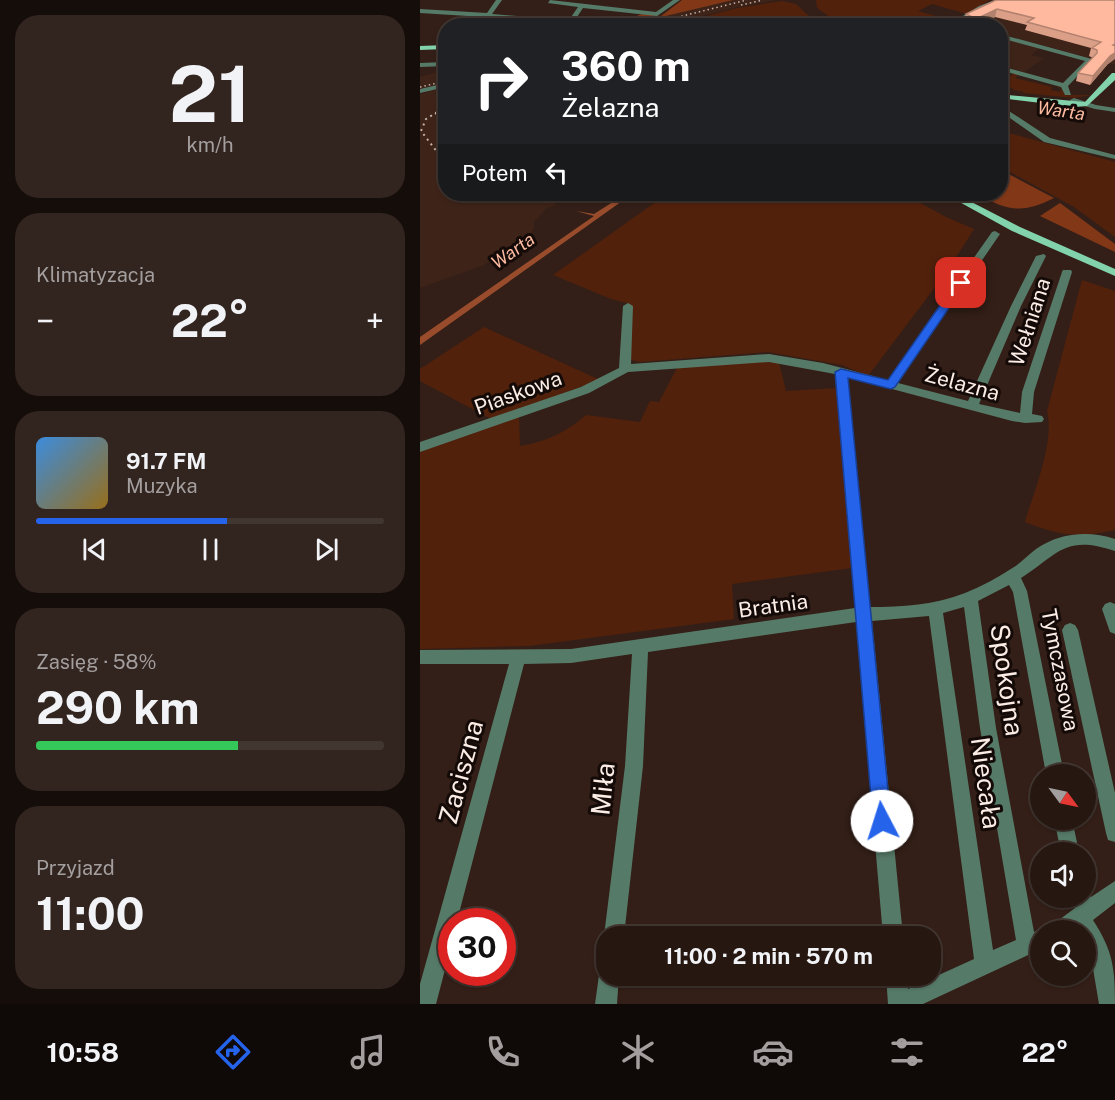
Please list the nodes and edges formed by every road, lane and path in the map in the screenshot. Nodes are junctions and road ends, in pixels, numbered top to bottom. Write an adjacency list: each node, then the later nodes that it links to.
1 (499, 0): 7 (street)
2 (677, 0): 5 (street)
3 (1001, 0): 10 (street)
4 (551, 1): 5 (street); 8 (street)
5 (582, 5): 9 (street)
6 (420, 11): 7 (street)
7 (487, 18): 8 (street)
8 (539, 18)
9 (573, 18)
10 (963, 18)
11 (1008, 38): 23 (street)
12 (438, 45): 13 (main road)
13 (420, 46)
14 (438, 64): 15 (street)
15 (420, 65)
16 (1008, 70): 17 (street)
17 (1012, 71): 18 (street); 23 (street)
18 (1008, 74)
19 (1115, 75): 24 (main road)
20 (438, 87): 21 (street)
21 (420, 91)
22 (1008, 95): 23 (main road)
23 (1070, 96): 24 (main road); 25 (main road)
24 (1094, 96): 25 (main road)
25 (1087, 104): 26 (street)
26 (1115, 110)
27 (1008, 113): 28 (street)
28 (1115, 158)
29 (964, 201): 32 (main road)
30 (981, 201): 33 (main road)
31 (995, 234): 43 (street)
32 (1057, 249): 38 (main road); 39 (main road)
33 (1081, 251): 35 (main road); 36 (main road)
34 (1041, 256): 44 (street)
35 (1115, 262)
36 (1115, 267)
37 (1067, 272): 45 (street, Wełniana)
38 (1115, 273)
39 (1115, 280)
40 (628, 306): 41 (street)
41 (626, 368): 42 (street, Piaskowa); 46 (street, Piaskowa)
42 (841, 372): 43 (street, Żelazna); 52 (street)
43 (891, 385): 44 (street, Żelazna)
44 (972, 407): 45 (street, Żelazna)
45 (1031, 419)
46 (420, 447)
47 (1115, 545): 48 (street, Bratnia)
48 (1012, 576): 49 (street, Bratnia); 58 (street, Tymczasowa)
49 (970, 598): 50 (street, Bratnia); 63 (street, Spokojna)
50 (935, 608): 52 (street, Bratnia); 67 (street, Niecała)
51 (1110, 609): 53 (street)
52 (863, 614): 55 (street, Bratnia); 65 (street)
53 (1115, 627)
54 (1070, 630): 59 (street)
55 (640, 646): 57 (street, Bratnia); 64 (street, Miła)
56 (420, 657): 57 (street, Bratnia)
57 (518, 658): 70 (street, Zaciszna)
58 (1053, 764)
59 (1115, 833)
60 (1115, 891): 61 (street)
61 (1083, 909): 62 (street); 73 (street)
62 (1072, 920)
63 (1030, 924)
64 (615, 926)
65 (891, 926)
66 (1030, 945): 67 (street)
67 (985, 965): 72 (street)
68 (608, 986): 71 (street)
69 (897, 986): 72 (street)
70 (425, 1004)
71 (606, 1004)
72 (899, 1004)
73 (1110, 1004)

